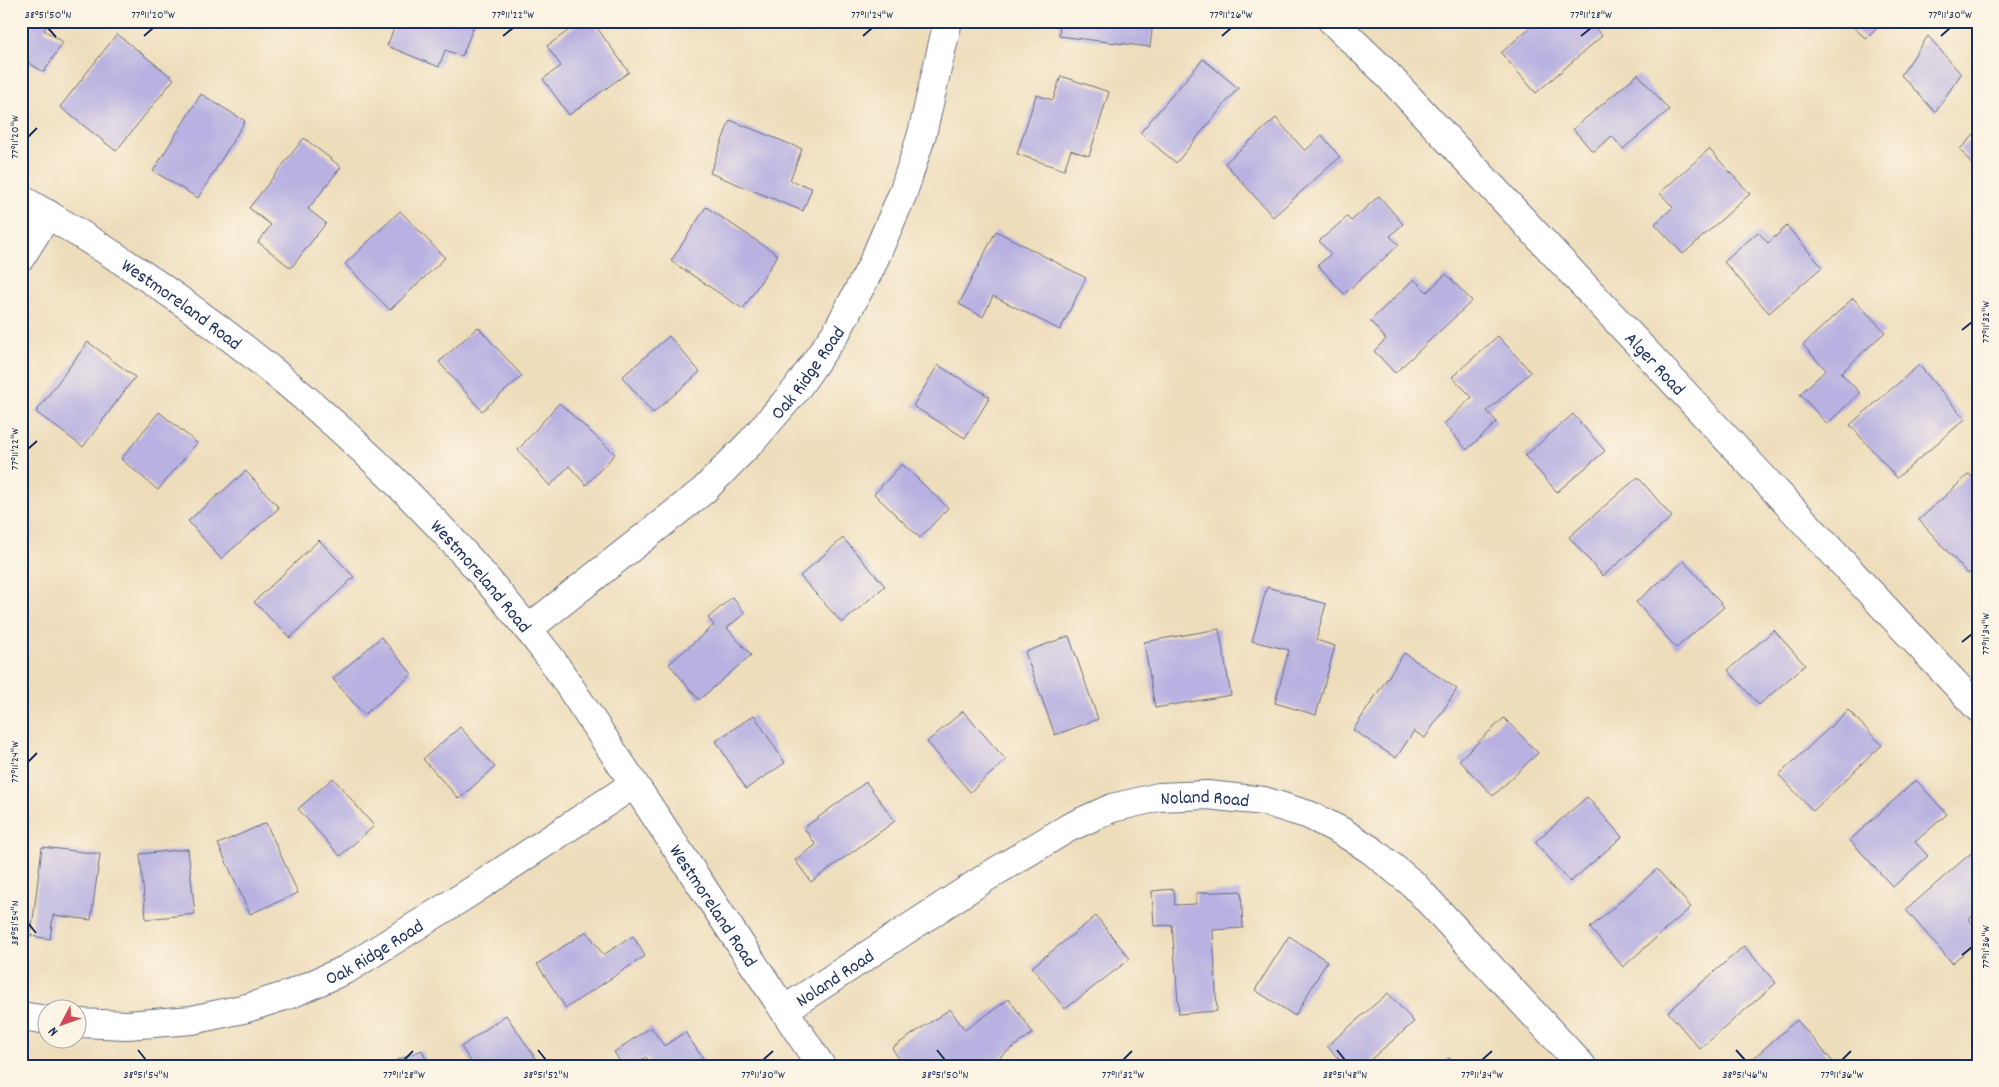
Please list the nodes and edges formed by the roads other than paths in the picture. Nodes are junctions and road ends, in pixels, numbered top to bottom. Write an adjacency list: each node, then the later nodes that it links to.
1 (948, 21): 6 (street, Oak Ridge Road)
2 (1332, 21): 7 (street, Alger Road)
3 (21, 199): 4 (street, Westmoreland Road)
4 (48, 214): 5 (street); 6 (street, Westmoreland Road)
5 (21, 257)
6 (528, 629): 8 (street, Westmoreland Road)
7 (1978, 708)
8 (634, 784): 9 (street, Westmoreland Road); 12 (street, Oak Ridge Road)
9 (784, 1010): 13 (street, Westmoreland Road); 14 (street, Noland Road)
10 (21, 1016): 11 (street)
11 (38, 1019)
12 (88, 1023)
13 (821, 1066)
14 (1582, 1066)

